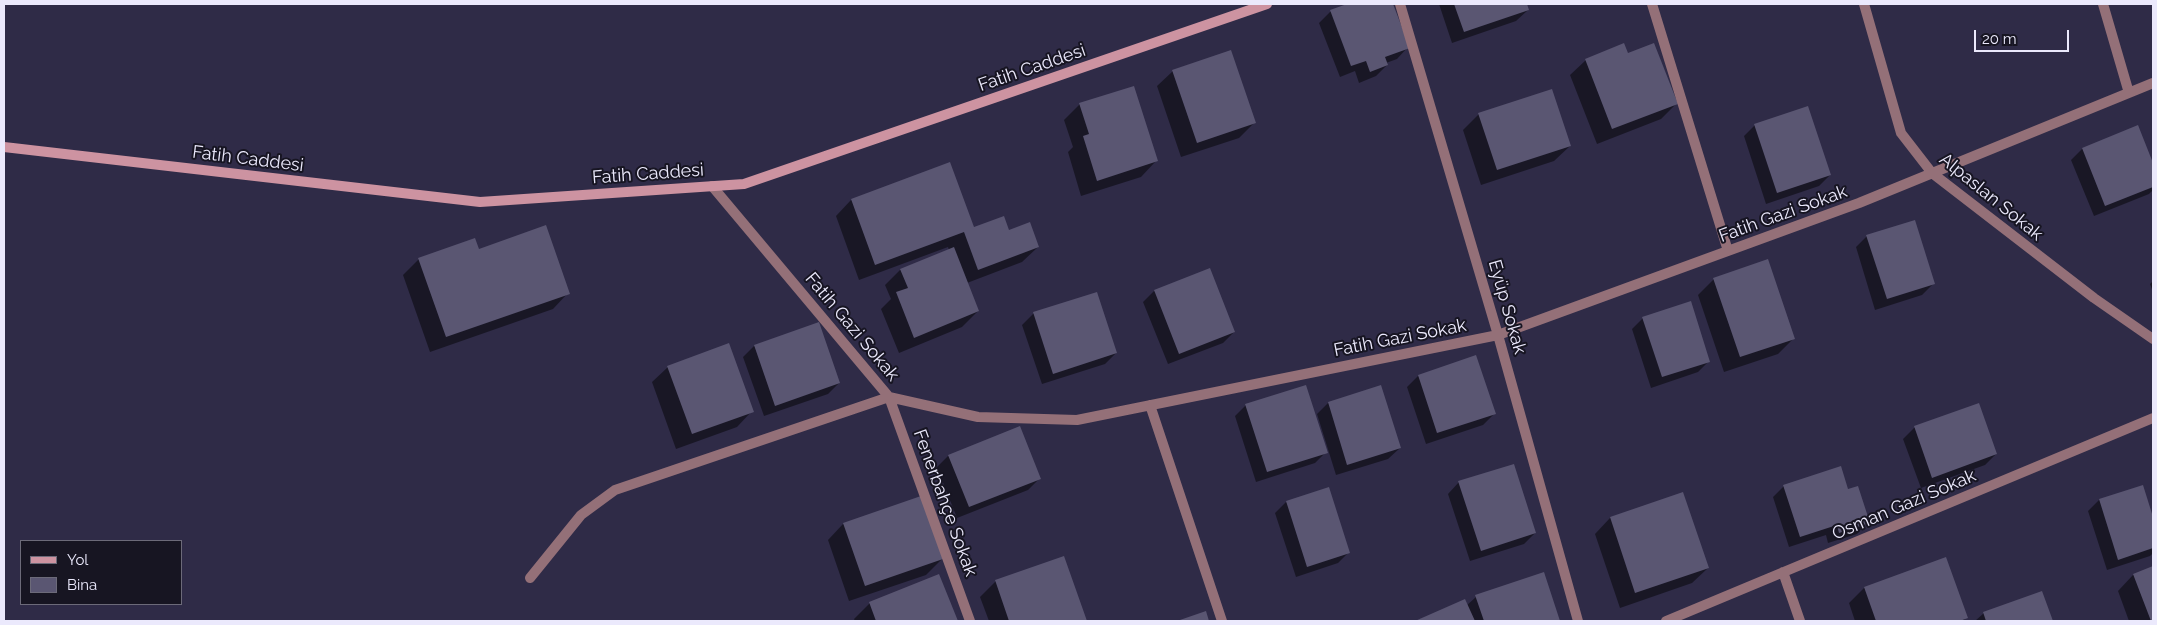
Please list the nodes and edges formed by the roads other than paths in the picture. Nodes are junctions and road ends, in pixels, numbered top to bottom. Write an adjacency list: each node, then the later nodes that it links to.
1 (1267, 4): 10 (street, Fatih Caddesi)
2 (1400, 4): 12 (street, Eyüp Sokak)
3 (1652, 4): 11 (street)
4 (1864, 4): 9 (street, Alpaslan Sokak)
5 (2102, 4): 7 (street)
6 (2153, 83): 7 (street, Fatih Gazi Sokak)
7 (2129, 93): 9 (street, Fatih Gazi Sokak)
8 (4, 147): 10 (street, Fatih Caddesi)
9 (1932, 173): 11 (street, Fatih Gazi Sokak); 13 (street, Alpaslan Sokak)
10 (712, 186): 14 (street, Fatih Gazi Sokak)
11 (1728, 251): 12 (street, Fatih Gazi Sokak)
12 (1498, 335): 15 (street, Fatih Gazi Sokak); 21 (street, Eyüp Sokak)
13 (2153, 339)
14 (889, 396): 15 (street, Fatih Gazi Sokak); 18 (street); 19 (street, Fenerbahçe Sokak)
15 (1150, 405): 20 (street)
16 (2153, 418): 17 (street, Osman Gazi Sokak)
17 (1783, 572): 22 (street, Osman Gazi Sokak); 23 (street)
18 (530, 578)
19 (970, 621)
20 (1222, 621)
21 (1578, 621)
22 (1666, 621)
23 (1800, 621)

